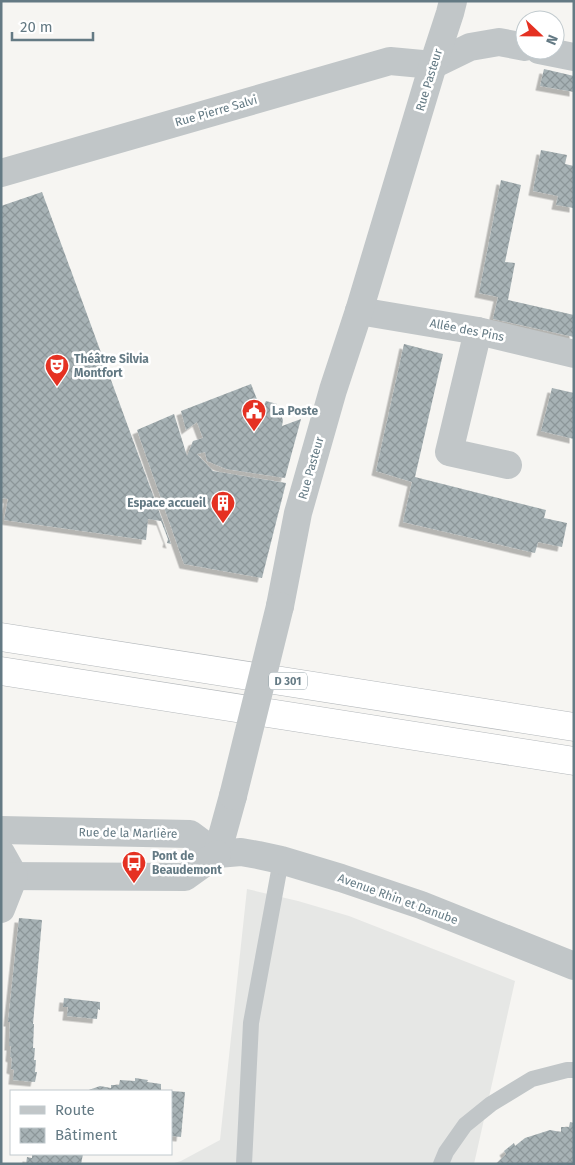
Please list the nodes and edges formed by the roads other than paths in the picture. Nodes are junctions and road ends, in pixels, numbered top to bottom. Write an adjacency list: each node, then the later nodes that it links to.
1 (453, 1): 3 (street, Rue Pasteur)
2 (515, 45): 3 (street)
3 (433, 65): 4 (street, Rue Pierre Salvi); 5 (street, Rue Pasteur)
4 (1, 173)
5 (359, 311): 6 (street, Allée des Pins); 15 (street, Rue Pasteur, bridge)
6 (478, 331): 7 (street, Allée des Pins); 8 (street)
7 (574, 354)
8 (508, 464)
9 (1, 636): 11 (highway, D 301)
10 (1, 671): 12 (highway)
11 (574, 727)
12 (574, 761)
13 (1, 830): 15 (street, Rue de la Marlière)
14 (1, 853): 17 (street)
15 (217, 854): 16 (street, Avenue Rhin et Danube); 17 (street)
16 (281, 860): 19 (street, Avenue Rhin et Danube); 22 (lane)
17 (8, 876): 18 (street)
18 (1, 910)
19 (574, 966)
20 (574, 1070): 21 (lane)
21 (444, 1158)
22 (244, 1164)

